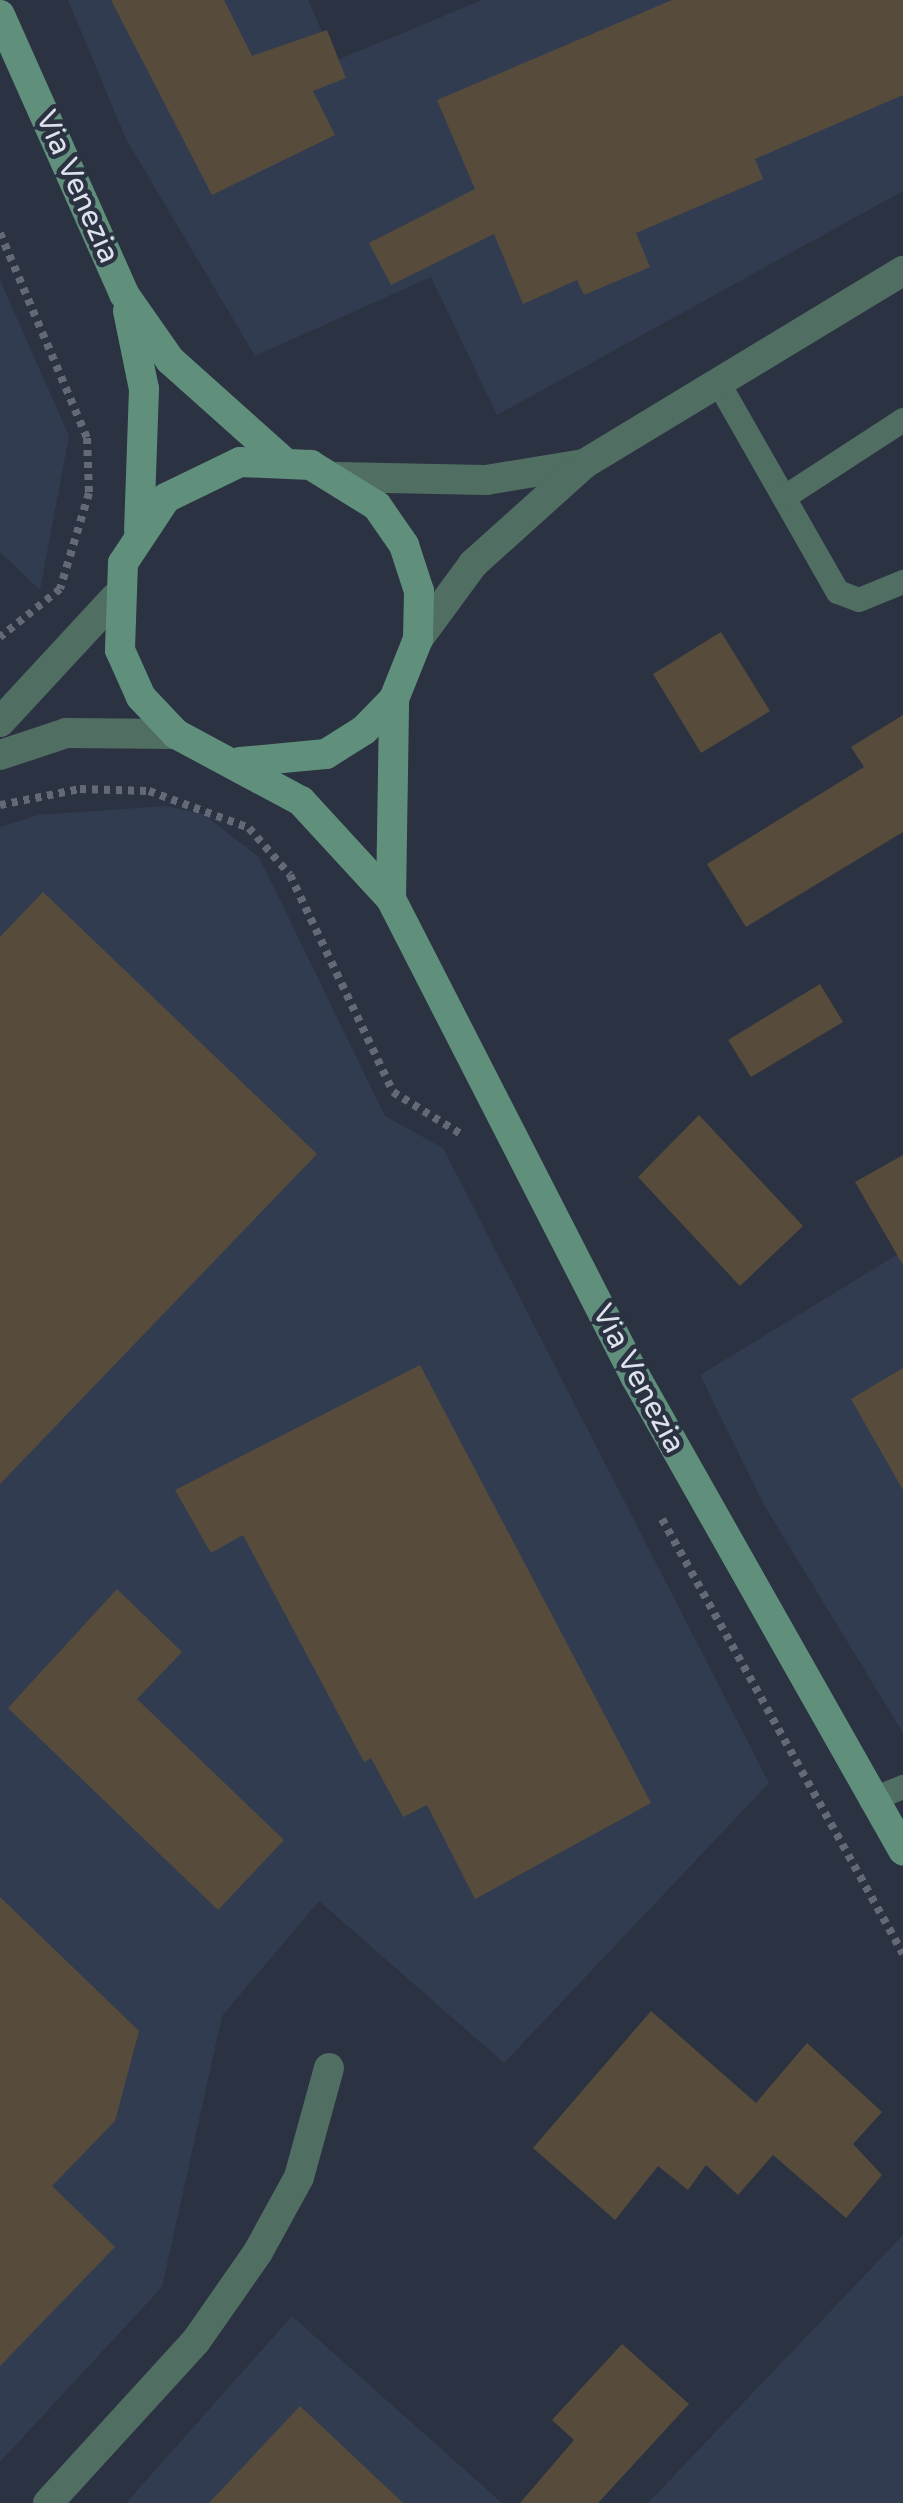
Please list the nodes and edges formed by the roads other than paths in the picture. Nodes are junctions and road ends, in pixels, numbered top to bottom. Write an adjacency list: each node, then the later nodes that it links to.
1 (0, 15): 3 (main road, Via Venezia)
2 (903, 271): 4 (street)
3 (124, 294): 6 (main road, Via Venezia); 10 (main road, Via Venezia)
4 (718, 382): 7 (street); 9 (lane)
5 (903, 420): 9 (lane)
6 (282, 460): 8 (main road, Via Venezia); 10 (main road, Via Venezia)
7 (584, 464): 8 (street); 13 (street)
8 (338, 477): 13 (main road, Via Venezia)
9 (785, 497): 11 (lane)
10 (139, 530): 12 (main road, Via Venezia)
11 (903, 582)
12 (116, 598): 15 (street); 16 (main road, Via Venezia)
13 (418, 639): 14 (main road, Via Venezia)
14 (394, 699): 18 (main road, Via Venezia); 19 (main road, Via Venezia)
15 (0, 722)
16 (176, 734): 17 (street); 18 (main road, Via Venezia)
17 (0, 755)
18 (240, 762): 19 (main road, Via Venezia)
19 (391, 899): 21 (main road, Via Venezia)
20 (903, 1786): 21 (lane)
21 (872, 1800): 22 (main road, Via Venezia)
22 (903, 1850)
23 (329, 2068): 24 (street)
24 (48, 2503)

